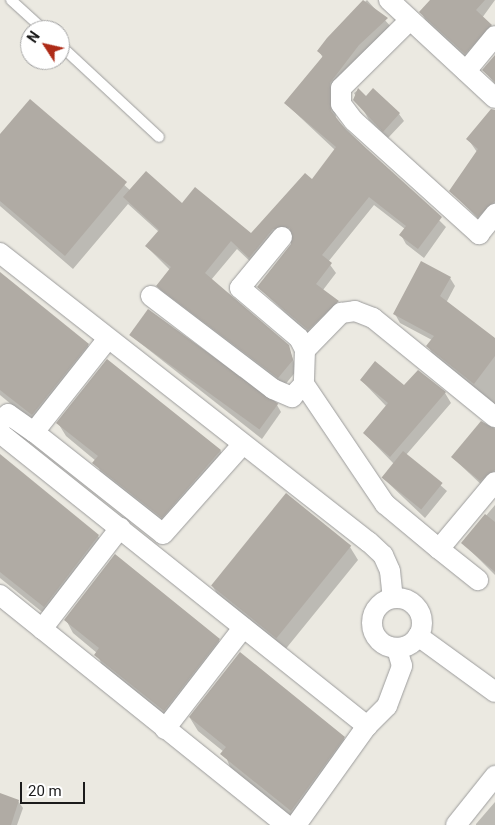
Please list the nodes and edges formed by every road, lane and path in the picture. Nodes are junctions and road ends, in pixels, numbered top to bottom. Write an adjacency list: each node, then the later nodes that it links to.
1 (11, 0): 3 (lane)
2 (389, 0): 4 (street)
3 (33, 20)
4 (410, 20): 7 (street); 10 (street)
5 (495, 36): 7 (street)
6 (70, 54): 9 (lane)
7 (466, 71): 8 (street)
8 (495, 98)
9 (159, 137)
10 (495, 214)
11 (282, 237): 15 (street)
12 (0, 253): 14 (street)
13 (151, 296): 16 (street)
14 (107, 340): 19 (street); 21 (street)
15 (306, 350): 16 (street); 18 (street)
16 (304, 384): 24 (street)
17 (3, 415): 19 (street)
18 (495, 417)
19 (34, 432): 21 (street)
20 (0, 433): 23 (street)
21 (243, 444): 27 (street)
22 (495, 482): 24 (street)
23 (120, 528): 28 (street); 29 (street)
24 (439, 549): 25 (street)
25 (478, 580)
26 (0, 595): 29 (street)
27 (393, 598): 30 (street); 31 (street)
28 (243, 628): 33 (street); 34 (street)
29 (42, 629): 34 (street)
30 (418, 636): 31 (street); 32 (street)
31 (397, 648): 33 (street)
32 (495, 692)
33 (367, 726): 37 (street)
34 (166, 728): 36 (street)
35 (495, 776): 38 (street)
36 (286, 825)
37 (296, 825)
38 (456, 825)

